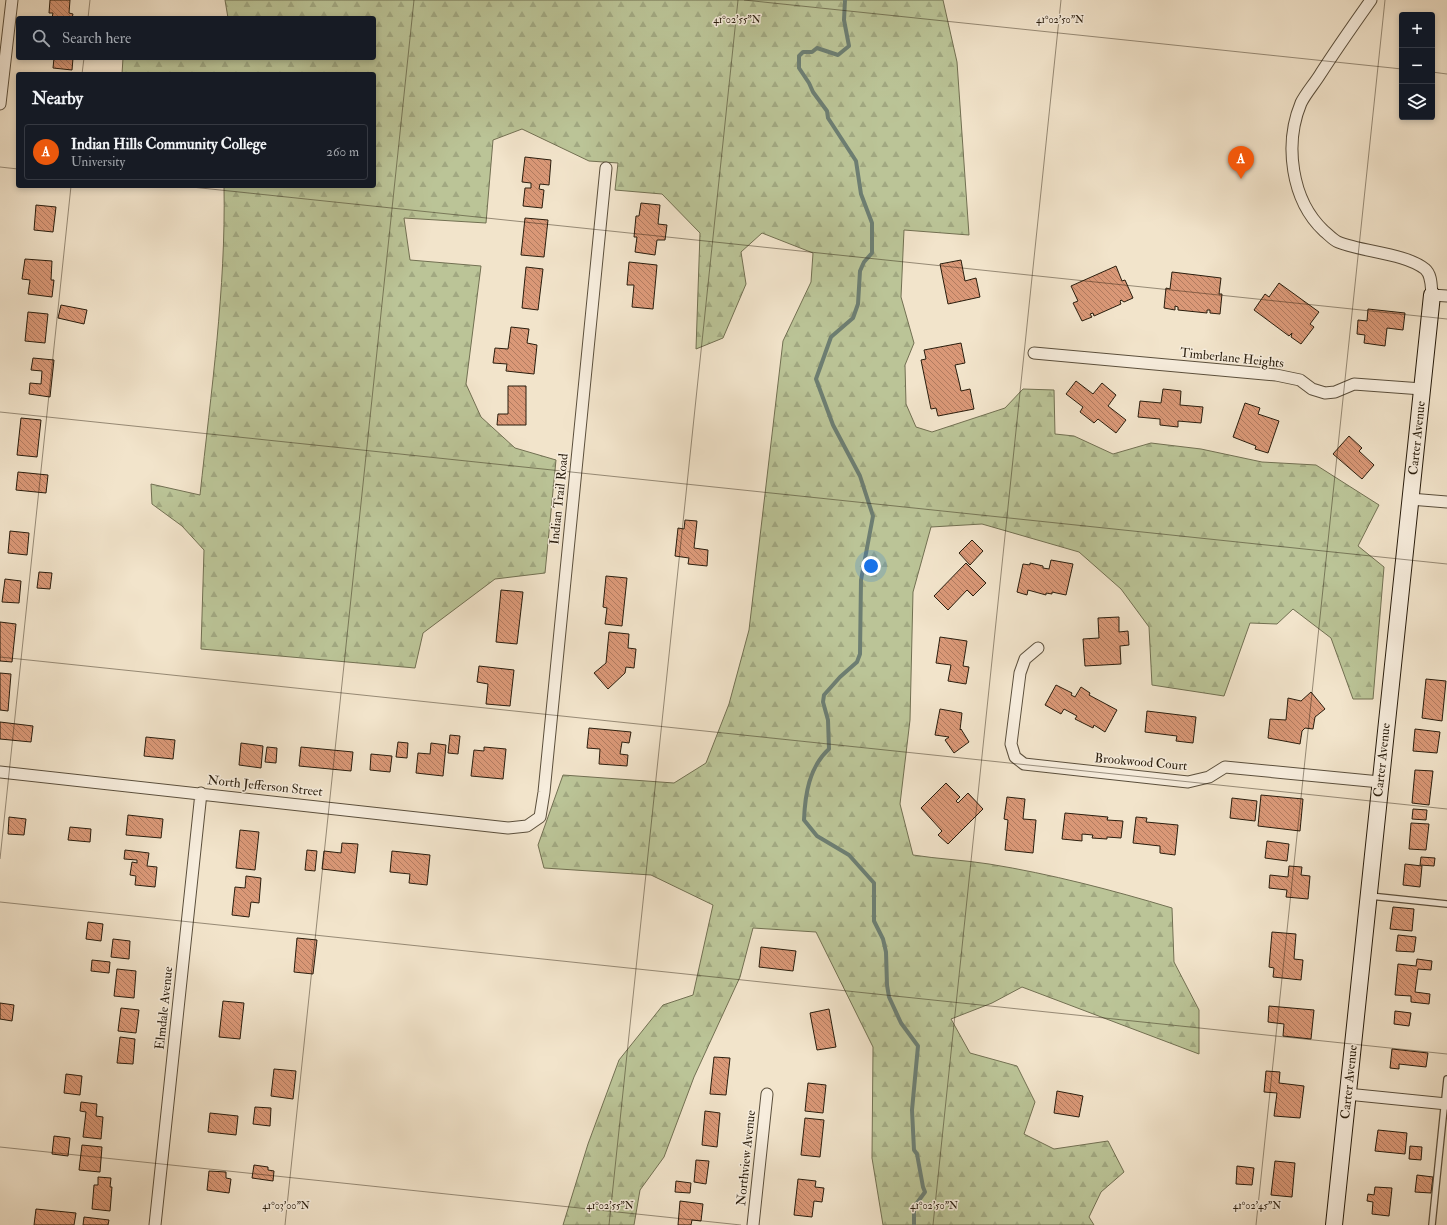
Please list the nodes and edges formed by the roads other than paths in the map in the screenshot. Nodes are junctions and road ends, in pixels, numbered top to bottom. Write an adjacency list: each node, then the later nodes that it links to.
1 (12, 0): 3 (street)
2 (1371, 0): 5 (street)
3 (0, 104)
4 (606, 168): 14 (street, Indian Trail Road)
5 (1439, 295): 7 (street, Carter Avenue)
6 (1034, 353): 7 (street, Timberlane Heights)
7 (1422, 389): 8 (street, Carter Avenue)
8 (1410, 499): 9 (street); 12 (street, Carter Avenue)
9 (1447, 502)
10 (1038, 648): 12 (street, Brookwood Court)
11 (0, 772): 13 (street, North Jefferson Street)
12 (1380, 782): 15 (street, Carter Avenue)
13 (200, 793): 14 (street, North Jefferson Street); 21 (street, Elmdale Avenue)
14 (527, 826)
15 (1368, 896): 16 (lane); 19 (street, Carter Avenue)
16 (1447, 904)
17 (1447, 1079): 20 (lane)
18 (767, 1094): 22 (street, Northview Avenue)
19 (1347, 1094): 20 (street); 23 (street, Carter Avenue)
20 (1446, 1104): 24 (lane)
21 (155, 1225)
22 (753, 1225)
23 (1334, 1225)
24 (1432, 1225)

